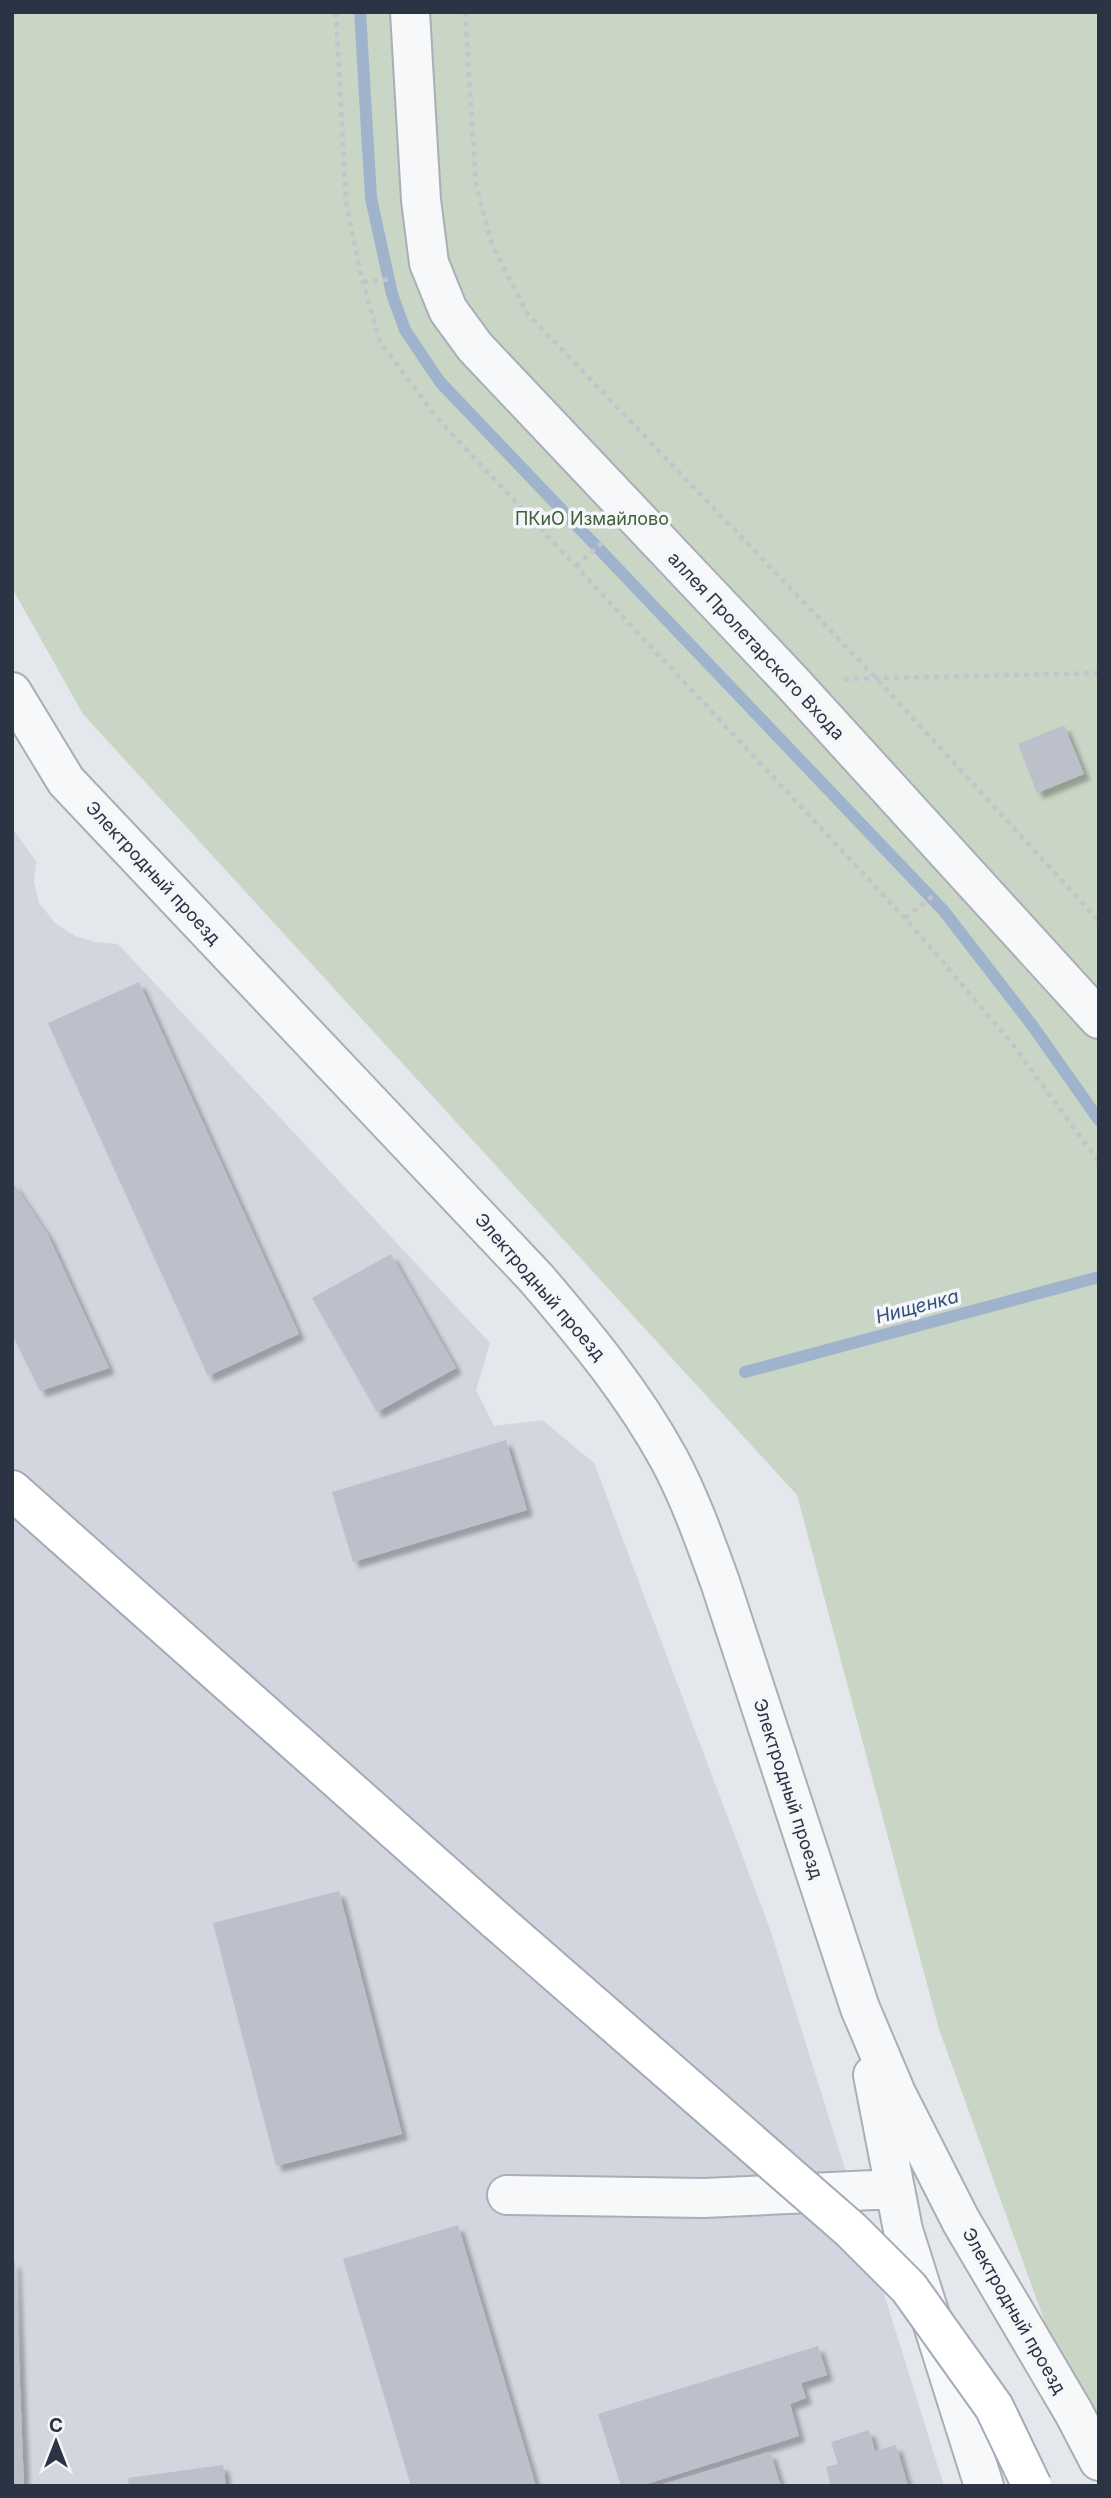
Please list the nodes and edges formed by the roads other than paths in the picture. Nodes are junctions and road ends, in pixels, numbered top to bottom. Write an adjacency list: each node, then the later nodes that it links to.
1 (410, 12): 3 (street, аллея Пролетарского Входа)
2 (12, 692): 5 (street, Электродный проезд)
3 (1099, 1019)
4 (12, 1490): 10 (main road, bridge)
5 (859, 2008): 6 (street, Электродный проезд); 8 (street, Электродный проезд)
6 (895, 2189): 7 (street); 9 (street, Электродный проезд)
7 (507, 2194)
8 (1099, 2461)
9 (984, 2486)
10 (1032, 2486)

